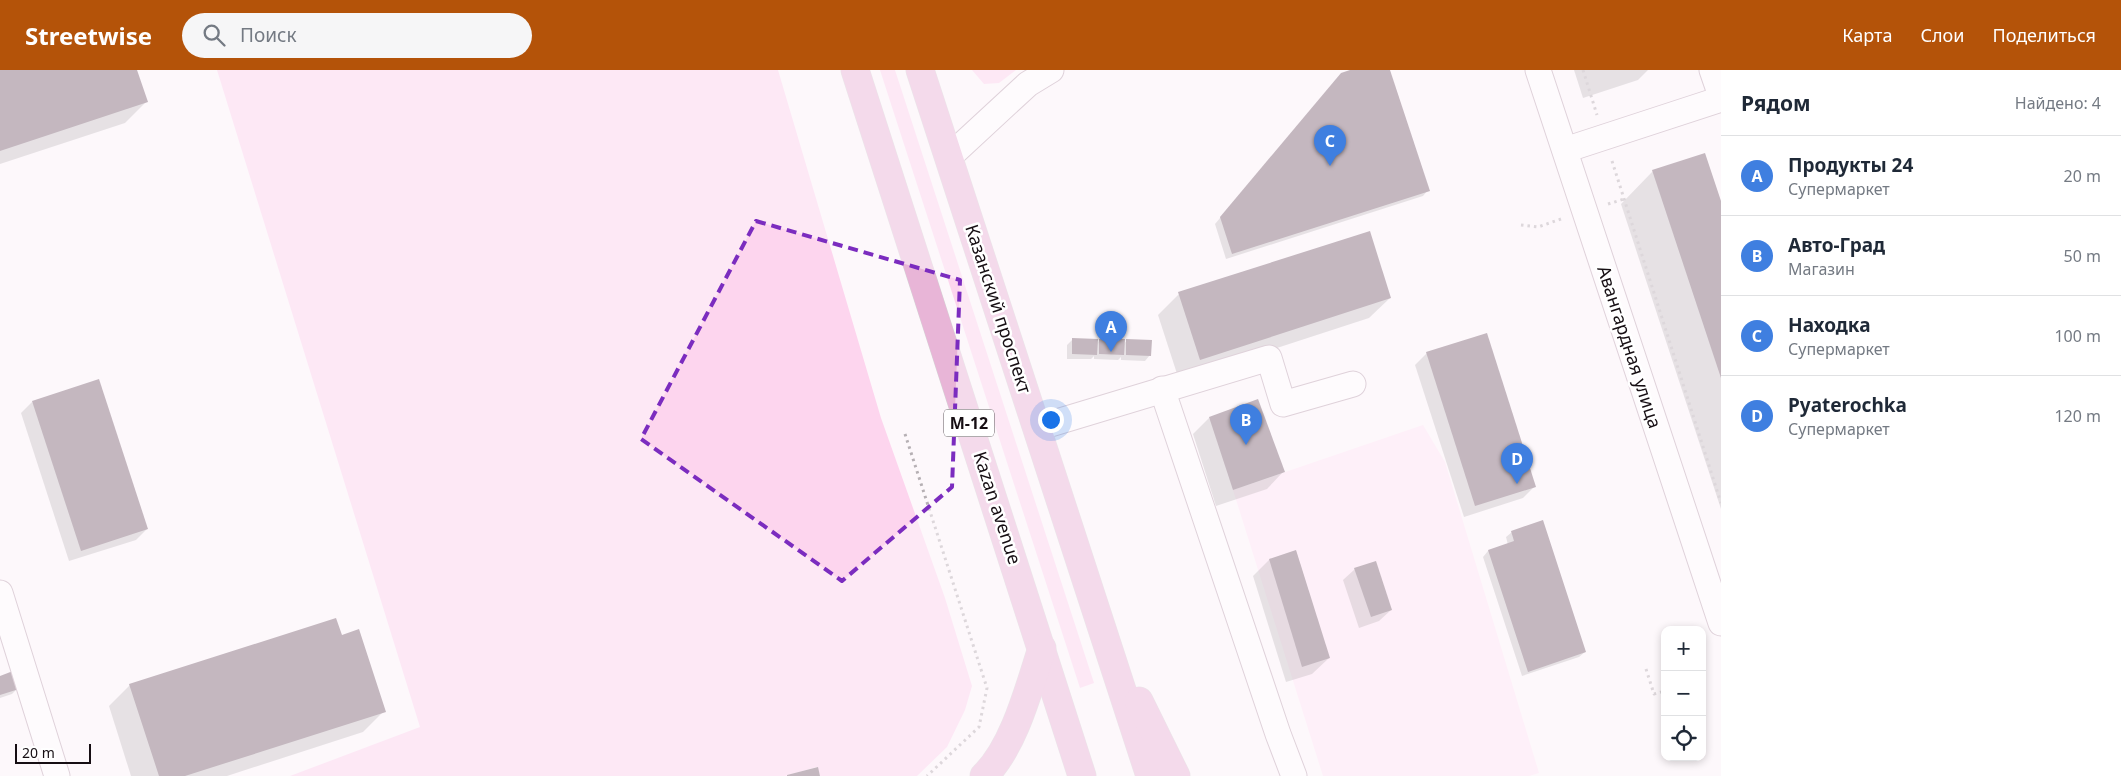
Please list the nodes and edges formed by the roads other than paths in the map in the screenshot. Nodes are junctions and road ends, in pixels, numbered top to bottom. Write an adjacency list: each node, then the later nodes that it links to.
1 (855, 70): 14 (main road, Kazan avenue / М-12)
2 (920, 70): 8 (main road, Казанский проспект)
3 (1051, 70): 8 (street)
4 (1538, 70): 7 (street, Авангардная улица)
5 (1712, 70): 6 (street)
6 (1721, 97): 7 (street)
7 (1565, 150): 13 (street, Авангардная улица)
8 (949, 157): 11 (main road, Казанский проспект)
9 (1353, 384): 10 (street)
10 (1162, 389): 11 (street); 21 (street)
11 (1037, 428): 15 (main road, Казанский проспект)
12 (0, 594): 16 (street)
13 (1721, 623)
14 (1042, 648): 17 (main road); 18 (main road, Kazan avenue / М-12)
15 (1113, 659): 19 (main road, Казанский проспект); 20 (main road)
16 (57, 776)
17 (984, 776)
18 (1082, 776)
19 (1150, 776)
20 (1176, 776)
21 (1294, 776)

